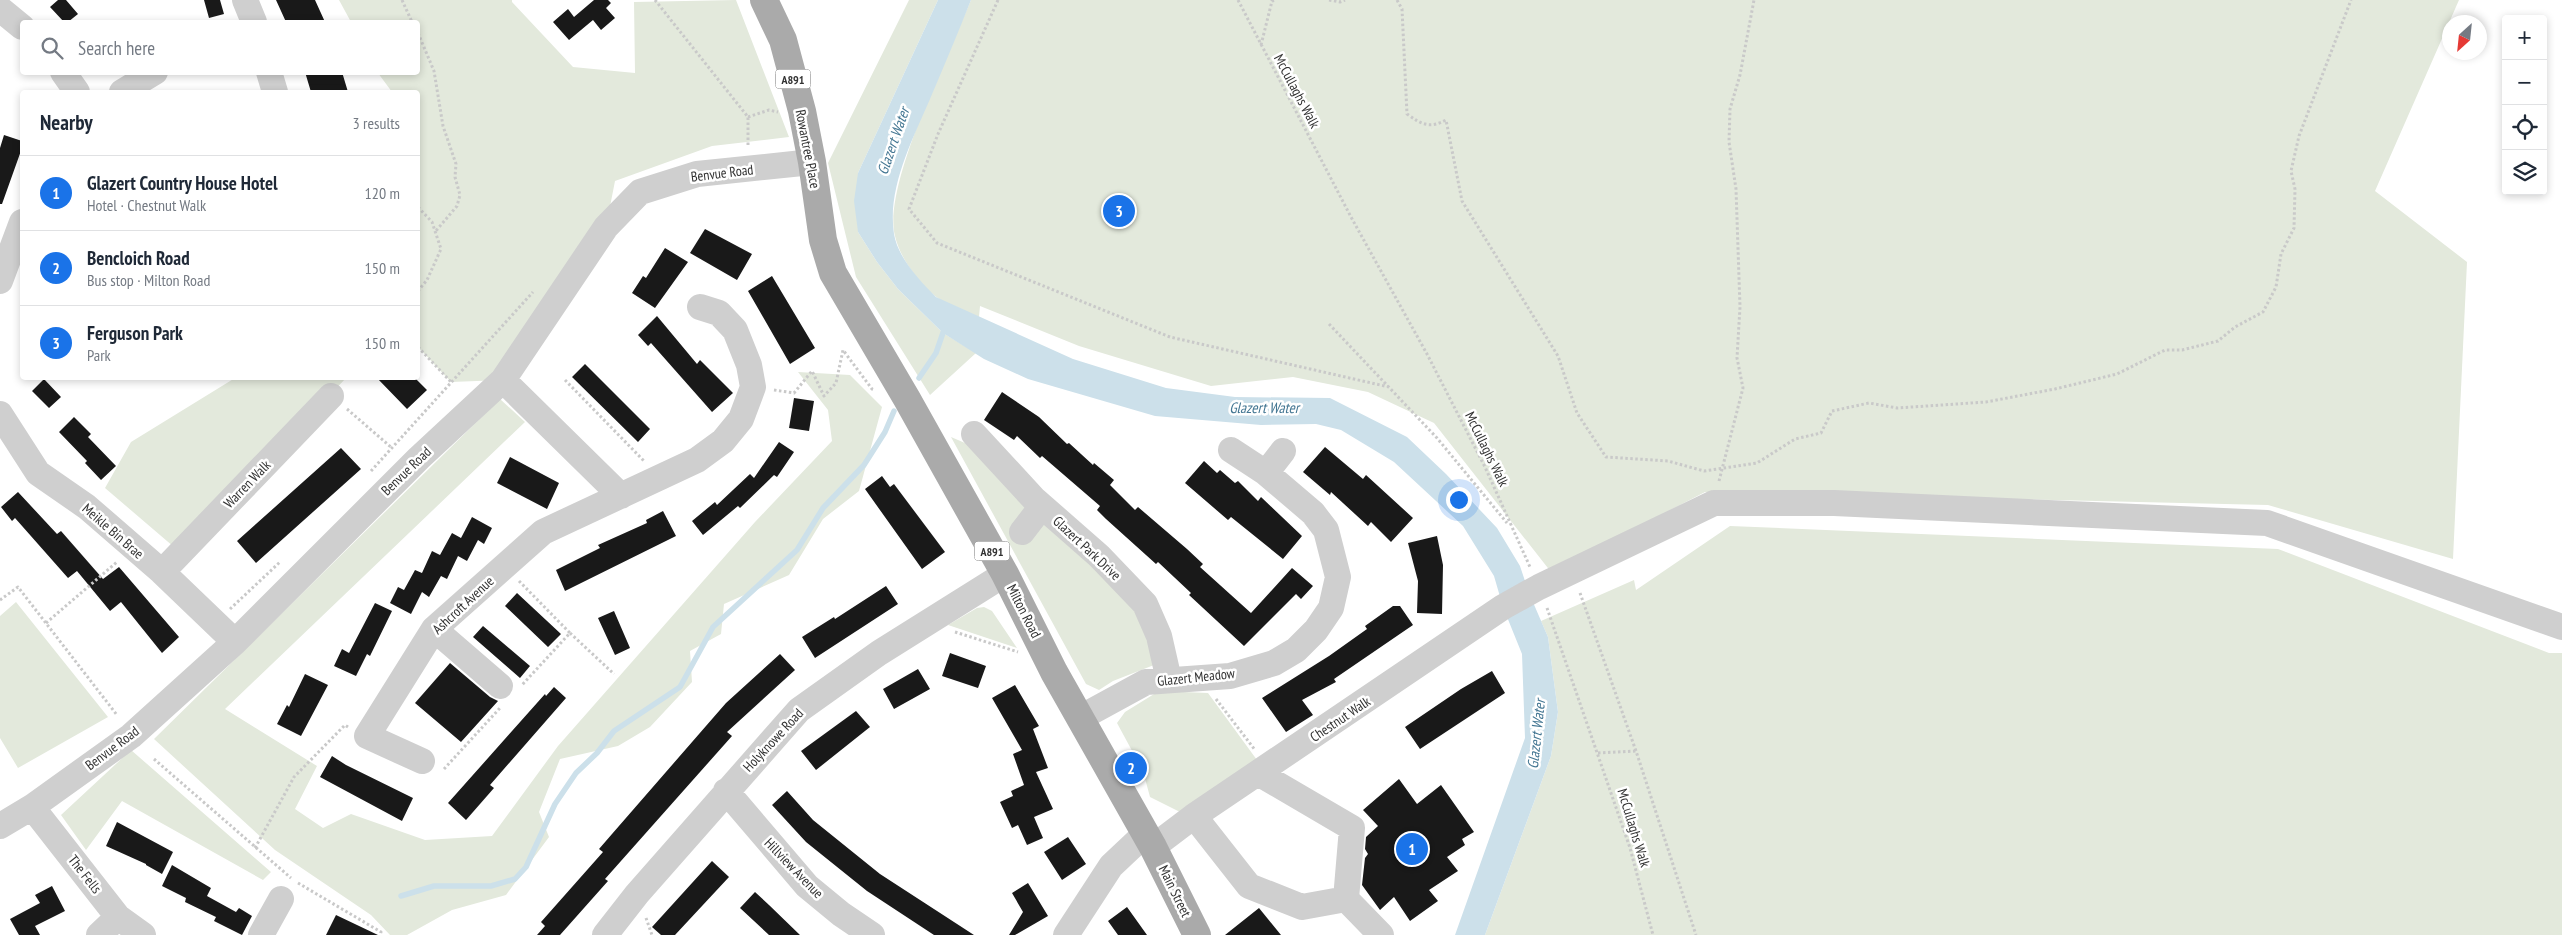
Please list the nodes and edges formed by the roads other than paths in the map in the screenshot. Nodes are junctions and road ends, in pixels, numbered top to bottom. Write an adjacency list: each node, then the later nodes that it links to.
1 (244, 0): 4 (street)
2 (764, 0): 12 (main road, Rowantree Place / A891)
3 (0, 9): 5 (street)
4 (253, 20)
5 (20, 25)
6 (65, 75): 9 (street)
7 (150, 75): 10 (street)
8 (270, 75): 11 (street)
9 (76, 90)
10 (125, 90)
11 (274, 90)
12 (812, 162): 14 (main road, Rowantree Place / A891); 17 (street, Benvue Road)
13 (20, 227): 15 (street)
14 (833, 273): 28 (main road, Milton Road / A891)
15 (0, 281)
16 (700, 307): 24 (street, Ashcroft Avenue)
17 (504, 380): 24 (street); 31 (street, Benvue Road)
18 (331, 396): 27 (street, Warren Walk)
19 (0, 414): 27 (street, Meikle Bin Brae)
20 (974, 434): 25 (street, Glazert Park Drive)
21 (1230, 450): 23 (street, Glazert Meadow)
22 (1283, 451): 23 (street)
23 (1266, 473): 32 (street, Glazert Meadow)
24 (621, 496): 30 (street, Ashcroft Avenue)
25 (1042, 506): 26 (street); 32 (street, Glazert Park Drive)
26 (1022, 532)
27 (162, 572): 31 (street, Meikle Bin Brae)
28 (1005, 574): 34 (main road, Milton Road / A891); 37 (street, Holyknowe Road)
29 (2562, 628): 36 (street, Chestnut Walk)
30 (434, 629): 33 (street); 35 (street, Ashcroft Avenue)
31 (235, 642): 38 (street, Benvue Road)
32 (1169, 680): 34 (street, Glazert Meadow)
33 (500, 686)
34 (1080, 718): 41 (main road, Milton Road / A891)
35 (422, 761)
36 (1263, 769): 39 (street, Chestnut Walk); 43 (street)
37 (726, 791): 48 (street, Holyknowe Road); 49 (street, Hillview Avenue)
38 (32, 807): 40 (street, Benvue Road); 44 (street, The Fells)
39 (1194, 816): 41 (street, Chestnut Walk); 43 (street)
40 (0, 826)
41 (1149, 840): 50 (street, Chestnut Walk); 51 (main road, Main Street / A891)
42 (281, 899): 47 (street)
43 (1346, 899): 52 (street)
44 (118, 917): 45 (street); 46 (street, The Fells)
45 (99, 935)
46 (143, 935)
47 (261, 935)
48 (606, 935)
49 (872, 935)
50 (1066, 935)
51 (1196, 935)
52 (1381, 935)

